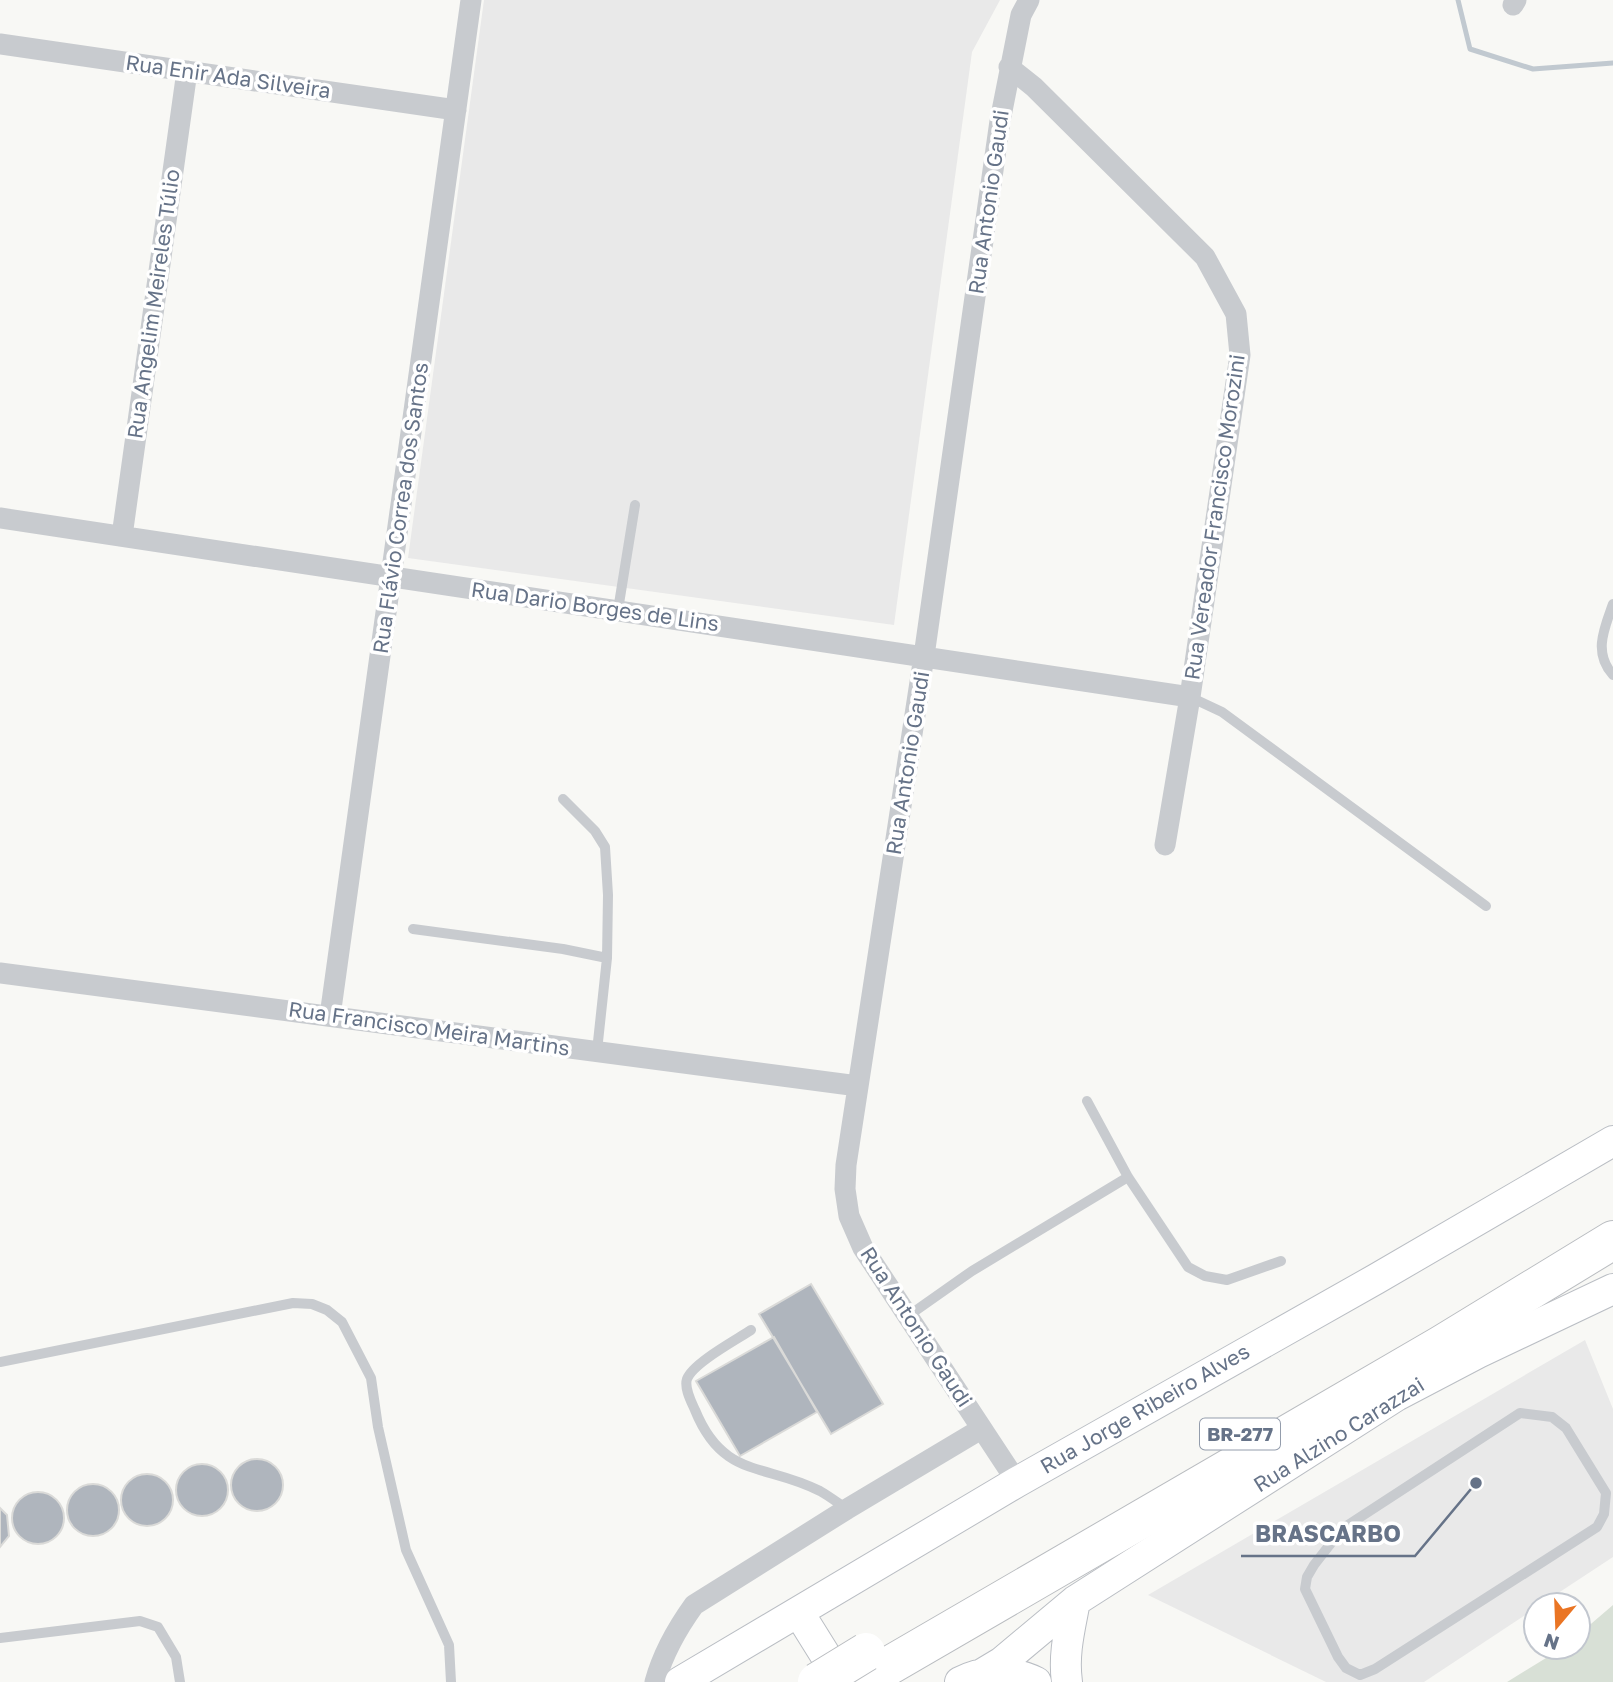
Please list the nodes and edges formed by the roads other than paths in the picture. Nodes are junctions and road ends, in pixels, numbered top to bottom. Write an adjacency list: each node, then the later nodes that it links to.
1 (471, 0): 6 (street, Rua Flávio Correa dos Santos)
2 (1029, 0): 4 (street, Rua Antonio Gaudi)
3 (0, 44): 5 (street, Rua Enir Ada Silveira)
4 (1009, 67): 13 (street, Rua Antonio Gaudi); 15 (street, Rua Vereador Francisco Morozini)
5 (187, 71): 6 (street, Rua Enir Ada Silveira); 9 (street, Rua Angelim Meireles Túlio)
6 (456, 110): 10 (street, Rua Flávio Correa dos Santos)
7 (635, 505): 12 (lane)
8 (0, 518): 9 (street, Rua Dario Borges de Lins)
9 (122, 536): 10 (street, Rua Dario Borges de Lins)
10 (391, 576): 12 (street, Rua Dario Borges de Lins); 22 (street, Rua Flávio Correa dos Santos)
11 (1613, 604): 14 (lane)
12 (618, 610): 13 (street, Rua Dario Borges de Lins)
13 (924, 656): 15 (street, Rua Dario Borges de Lins); 24 (street, Rua Antonio Gaudi)
14 (1613, 675)
15 (1190, 697): 17 (street, Rua Vereador Francisco Morozini); 18 (lane)
16 (563, 799): 20 (lane)
17 (1165, 845)
18 (1486, 906)
19 (413, 929): 20 (lane)
20 (607, 958): 23 (lane)
21 (0, 973): 22 (street, Rua Francisco Meira Martins)
22 (330, 1016): 23 (street, Rua Francisco Meira Martins)
23 (597, 1051): 24 (street, Rua Francisco Meira Martins)
24 (858, 1086): 32 (street, Rua Antonio Gaudi)
25 (1087, 1101): 27 (lane)
26 (1613, 1141): 36 (main road, Rua Jorge Ribeiro Alves)
27 (1128, 1177): 30 (lane); 32 (lane)
28 (1613, 1213): 42 (highway, BR-277)
29 (1613, 1240): 42 (highway, BR-277)
30 (1281, 1261)
31 (1613, 1289): 39 (main road, Rua Alzino Carazzai)
32 (908, 1317): 35 (street, Rua Antonio Gaudi)
33 (751, 1330): 38 (lane)
34 (0, 1362): 45 (lane)
35 (981, 1429): 36 (street, Rua Antonio Gaudi); 38 (street)
36 (1017, 1482): 40 (main road, Rua Jorge Ribeiro Alves)
37 (1606, 1493): 37 (lane)
38 (847, 1509): 46 (street)
39 (1075, 1601): 43 (main road, Rua Alzino Carazzai); 50 (main road)
40 (799, 1613): 42 (main road); 47 (main road, Rua Jorge Ribeiro Alves)
41 (0, 1638): 44 (lane)
42 (862, 1672): 48 (highway, BR-277, bridge)
43 (971, 1678): 49 (main road)
44 (180, 1682)
45 (451, 1682)
46 (655, 1682)
47 (680, 1682)
48 (817, 1682)
49 (1036, 1682)
50 (1067, 1682)

